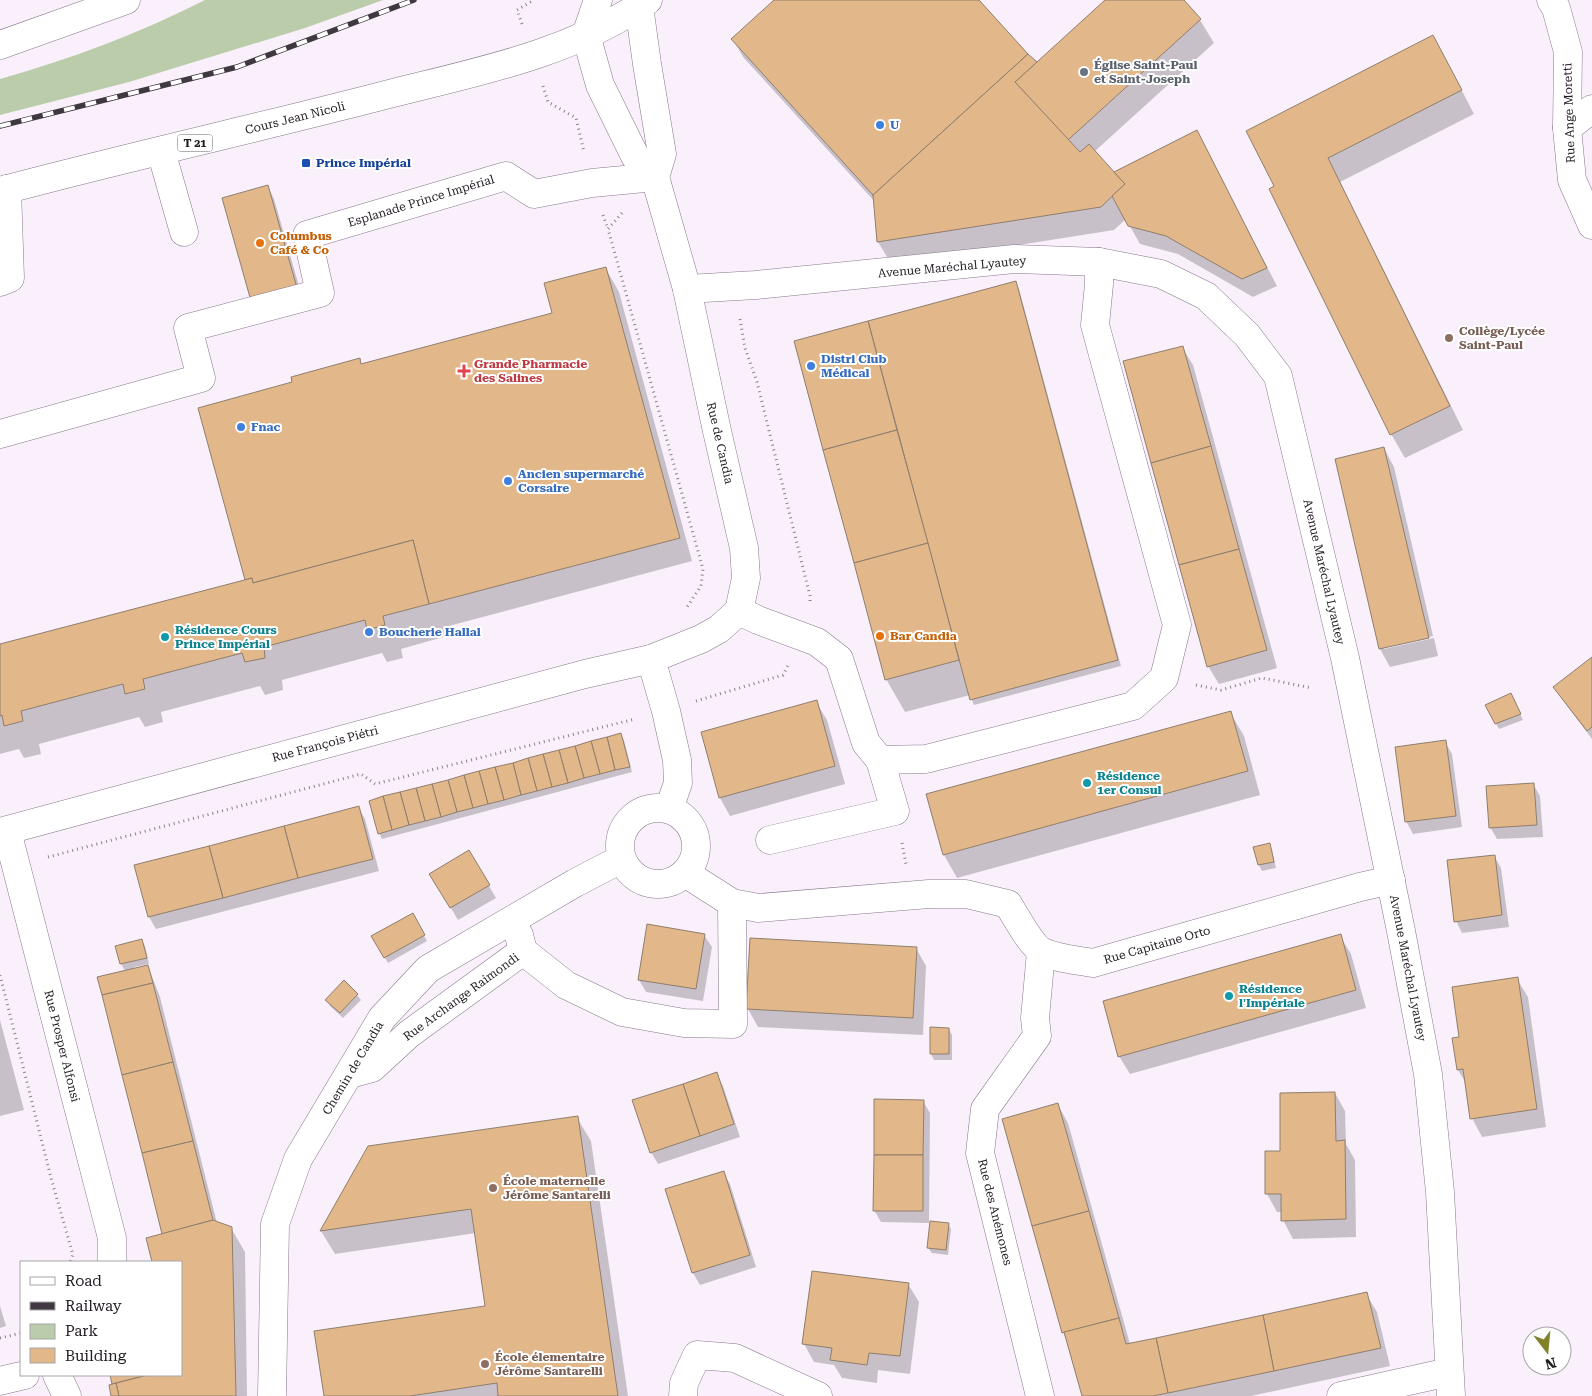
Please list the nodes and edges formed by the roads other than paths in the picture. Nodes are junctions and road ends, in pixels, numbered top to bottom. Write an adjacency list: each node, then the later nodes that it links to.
1 (126, 0): 6 (street)
2 (598, 0): 5 (street)
3 (1551, 0): 8 (street, Rue Ange Moretti)
4 (644, 3): 5 (street, Cours Jean Nicoli / T 21); 10 (street)
5 (586, 35): 9 (street, Cours Jean Nicoli / T 21); 10 (street, Rue de Candia)
6 (0, 44)
7 (1592, 108): 8 (street)
8 (1567, 128): 12 (street, Rue Ange Moretti)
9 (162, 152): 11 (street, Cours Jean Nicoli / T 21); 13 (street)
10 (655, 177): 16 (street, Rue de Candia); 17 (street, Esplanade Prince Impérial)
11 (3, 190): 15 (street)
12 (1592, 225)
13 (184, 232)
14 (1099, 262): 16 (street, Avenue Maréchal Lyautey); 20 (street); 26 (street, Avenue Maréchal Lyautey)
15 (0, 282)
16 (687, 289): 18 (street, Rue de Candia)
17 (0, 434)
18 (739, 611): 19 (street); 20 (street)
19 (651, 659): 21 (street); 22 (street, Rue François Piétri)
20 (880, 760): 23 (street)
21 (669, 810): 24 (street); 25 (street)
22 (3, 831): 32 (street, Rue Prosper Alfonsi)
23 (770, 840)
24 (621, 859): 25 (street); 28 (street, Chemin de Candia)
25 (685, 873): 27 (street)
26 (1390, 880): 30 (street, Rue Capitaine Orto); 36 (street, Avenue Maréchal Lyautey)
27 (732, 903): 29 (street, Rue Archange Raimondi); 30 (street)
28 (515, 918): 29 (street, Rue Archange Raimondi); 31 (street, Chemin de Candia)
29 (523, 951): 31 (street, Rue Archange Raimondi)
30 (1041, 952): 41 (street, Rue des Anémones)
31 (350, 1074): 38 (street, Chemin de Candia)
32 (112, 1261)
33 (21, 1376): 35 (street)
34 (57, 1376): 37 (street)
35 (0, 1381)
36 (1450, 1384): 42 (street)
37 (67, 1396)
38 (272, 1396)
39 (683, 1396): 40 (street)
40 (818, 1396)
41 (1040, 1396)
42 (1341, 1396)

